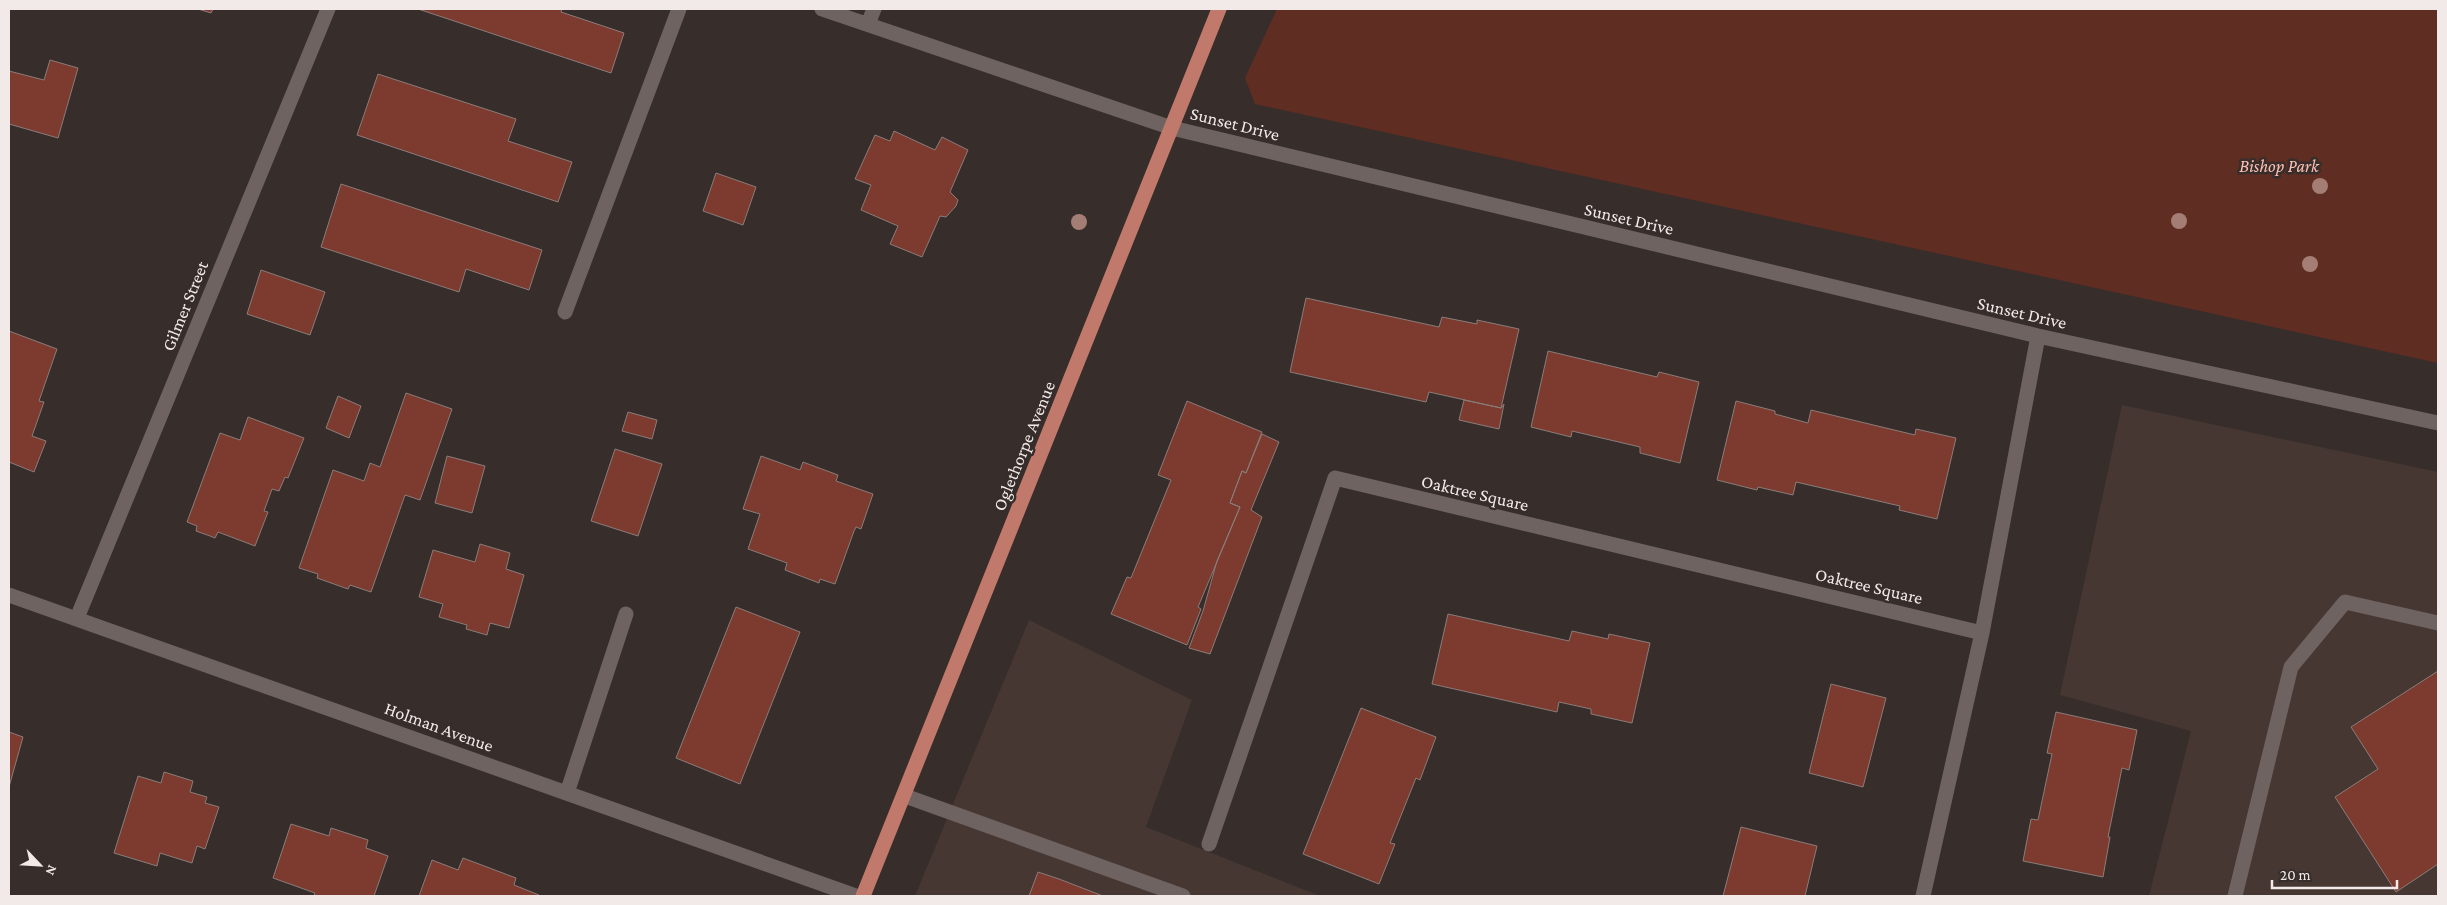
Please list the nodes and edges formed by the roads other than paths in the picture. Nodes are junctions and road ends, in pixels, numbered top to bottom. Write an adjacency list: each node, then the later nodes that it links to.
1 (328, 9): 13 (street, Gilmer Street)
2 (679, 9): 8 (street)
3 (822, 9): 6 (street, Sunset Drive)
4 (874, 9): 6 (street)
5 (1219, 9): 7 (main road, Oglethorpe Avenue)
6 (868, 24): 7 (street, Sunset Drive)
7 (1172, 128): 9 (street, Sunset Drive); 17 (main road, Oglethorpe Avenue)
8 (565, 312)
9 (2038, 336): 10 (street, Sunset Drive); 15 (street)
10 (2438, 423)
11 (9, 595): 13 (street, Holman Avenue)
12 (626, 614): 16 (street)
13 (76, 618): 16 (street, Holman Avenue)
14 (2438, 623): 23 (street)
15 (1982, 633): 18 (street, Oaktree Square); 22 (street)
16 (567, 793): 19 (street, Holman Avenue)
17 (904, 796): 20 (main road, Oglethorpe Avenue); 21 (street)
18 (1209, 844)
19 (856, 896)
20 (863, 896)
21 (1183, 896)
22 (1923, 896)
23 (2235, 896)

